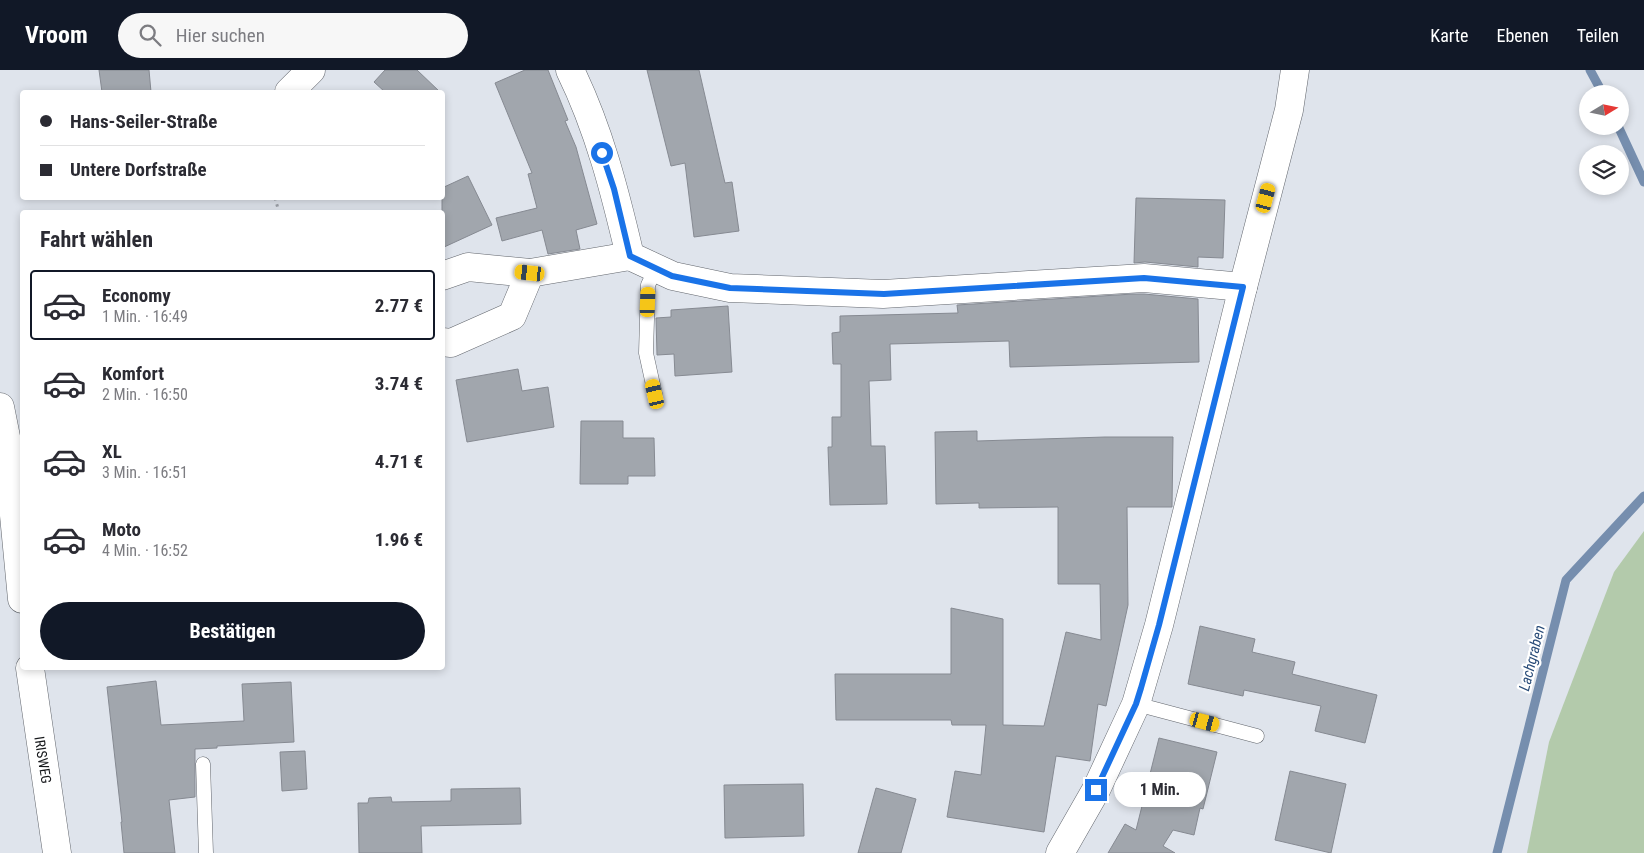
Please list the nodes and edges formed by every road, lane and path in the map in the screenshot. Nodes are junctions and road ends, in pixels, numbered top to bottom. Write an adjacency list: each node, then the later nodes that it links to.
1 (311, 70): 4 (street)
2 (570, 70): 5 (street)
3 (1295, 70): 9 (street)
4 (291, 90)
5 (630, 256): 6 (street); 7 (street)
6 (656, 268): 9 (street); 11 (lane)
7 (530, 273): 8 (street); 10 (street)
8 (445, 275)
9 (1243, 287): 16 (street)
10 (445, 342)
11 (655, 394)
12 (0, 407): 13 (street)
13 (3, 443): 14 (street)
14 (20, 583)
15 (30, 670): 19 (street, IRISWEG)
16 (1136, 704): 17 (lane); 21 (street)
17 (1257, 736)
18 (203, 764): 20 (lane)
19 (57, 853)
20 (206, 853)
21 (1060, 853)

